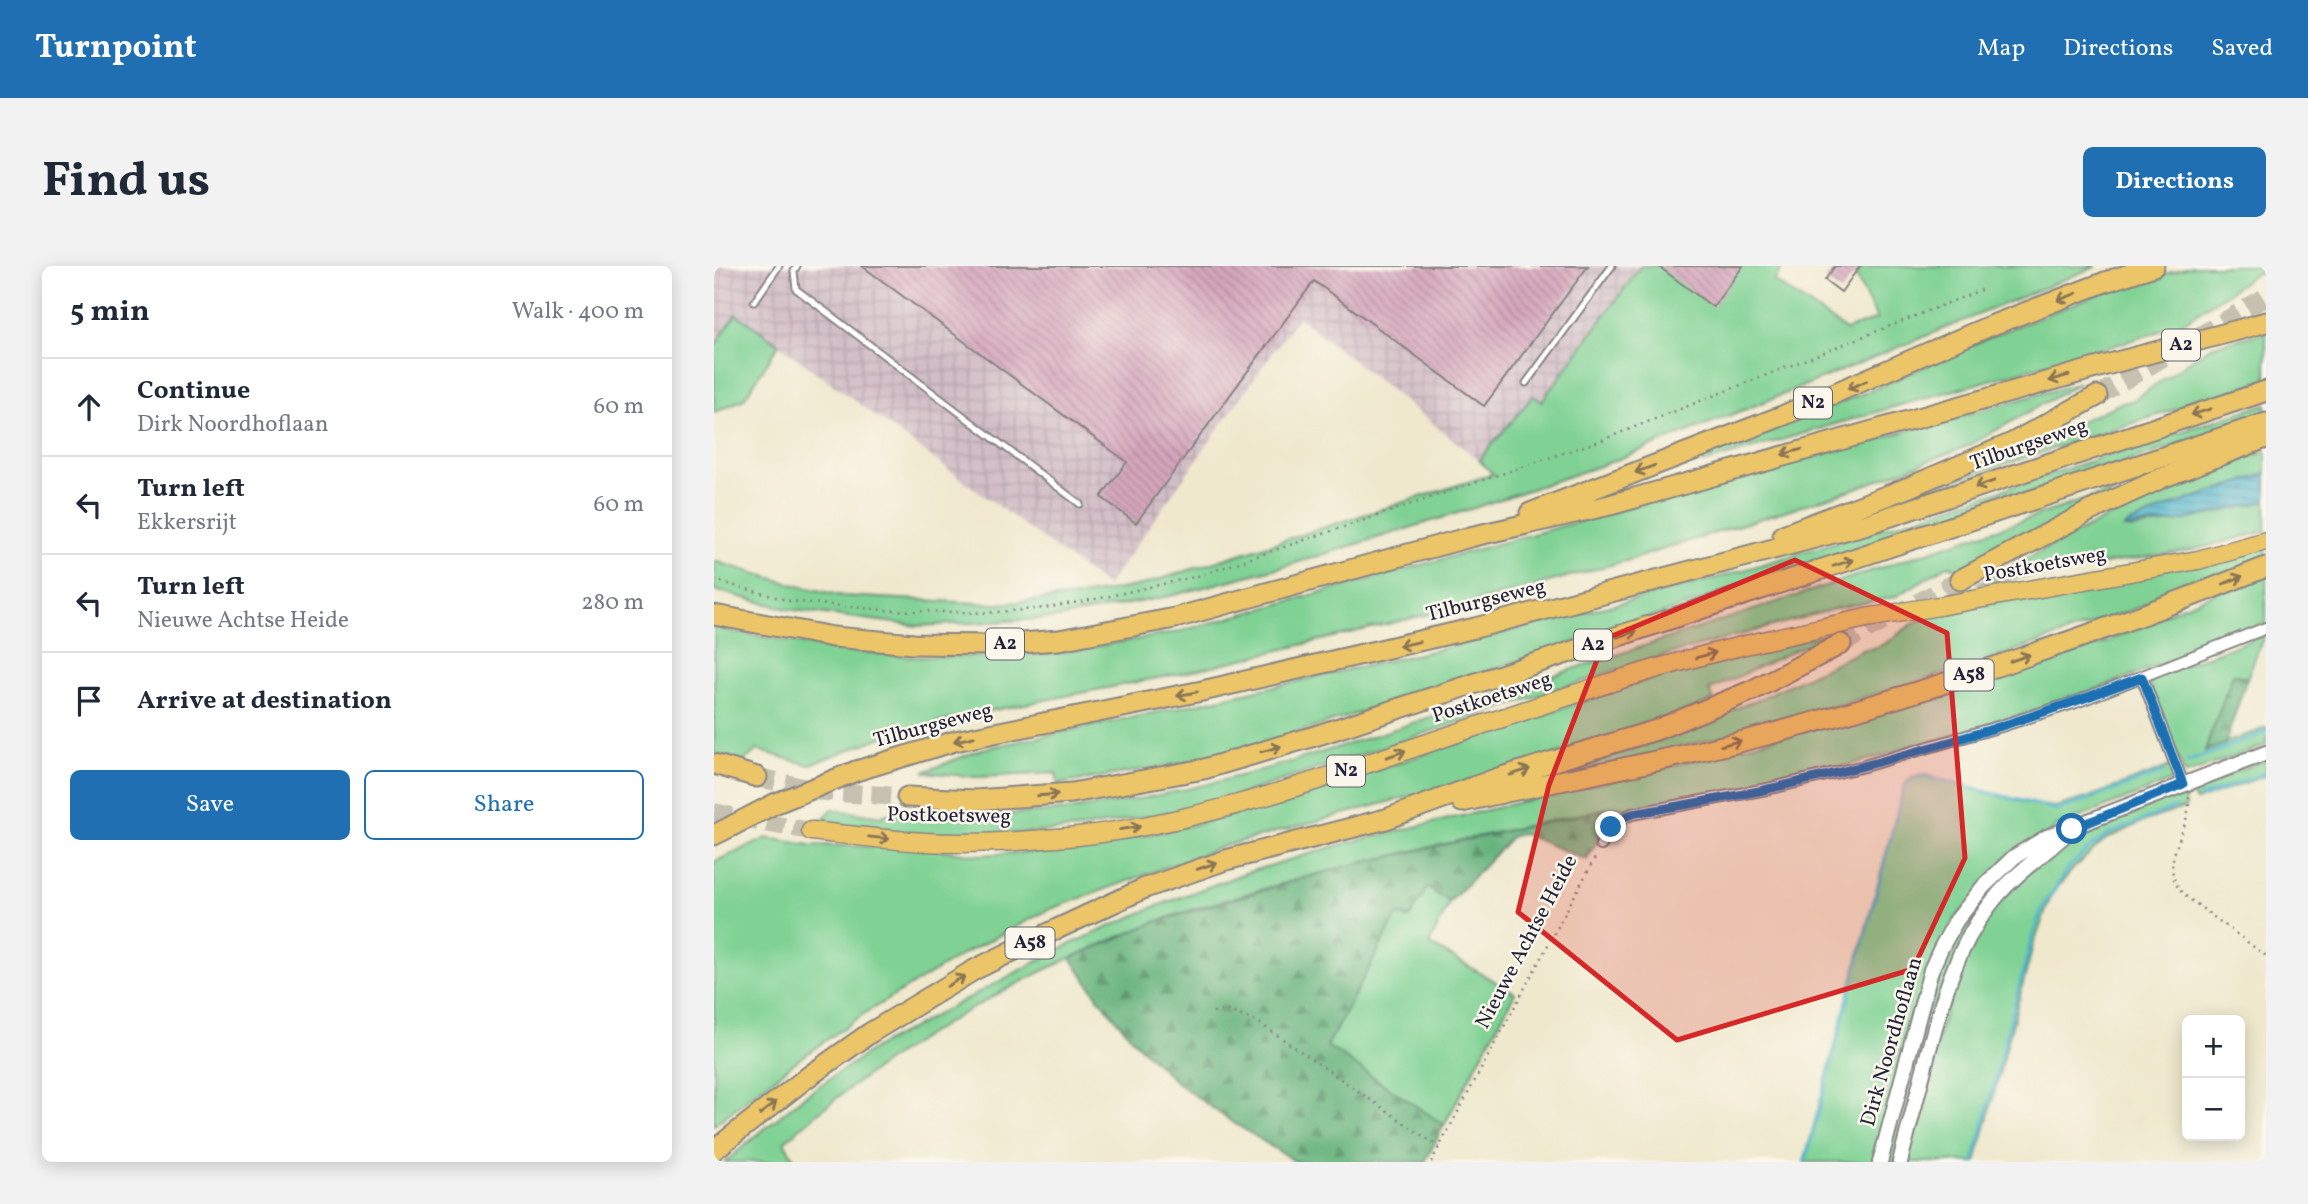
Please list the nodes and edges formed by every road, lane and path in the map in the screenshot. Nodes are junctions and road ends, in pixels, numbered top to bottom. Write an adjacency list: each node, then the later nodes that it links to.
1 (779, 266): 6 (lane)
2 (797, 266): 13 (lane)
3 (1612, 266): 8 (lane)
4 (2154, 266): 14 (highway, N2, one-way to 14)
5 (1981, 290): 18 (path)
6 (754, 302)
7 (2266, 322): 14 (highway, A2, one-way to 14, bridge)
8 (1526, 383)
9 (2266, 390): 17 (highway, Tilburgseweg, one-way to 17)
10 (2097, 396): 17 (highway)
11 (2266, 424): 28 (highway, Postkoetsweg / A2, one-way to 11)
12 (2266, 438): 19 (highway)
13 (1080, 503)
14 (1470, 537): 20 (highway, A2)
15 (2266, 541): 32 (highway, Postkoetsweg / N2, one-way to 15, bridge)
16 (2266, 567): 29 (highway, A58, one-way to 16)
17 (1684, 572): 31 (highway, Tilburgseweg, one-way to 31, bridge)
18 (714, 580)
19 (1959, 580)
20 (714, 615)
21 (2266, 628): 23 (street, Nieuwe Achtse Heide)
22 (1841, 644): 29 (highway, A58, one-way to 22)
23 (2142, 677): 27 (street); 33 (street, Nieuwe Achtse Heide)
24 (2266, 753): 27 (street, Dirk Noordhoflaan)
25 (714, 764): 26 (highway)
26 (757, 777)
27 (2183, 784): 30 (street, Dirk Noordhoflaan); 34 (path)
28 (907, 797)
29 (1386, 819): 37 (highway, A58, one-way to 29)
30 (2072, 829): 39 (street, Dirk Noordhoflaan); 40 (street, Dirk Noordhoflaan)
31 (722, 831)
32 (811, 831)
33 (1601, 845): 36 (path, Nieuwe Achtse Heide)
34 (2266, 956)
35 (1213, 1012): 36 (path)
36 (1439, 1147): 38 (path, Nieuwe Achtse Heide)
37 (714, 1150)
38 (1431, 1162)
39 (1880, 1162)
40 (1900, 1162)

